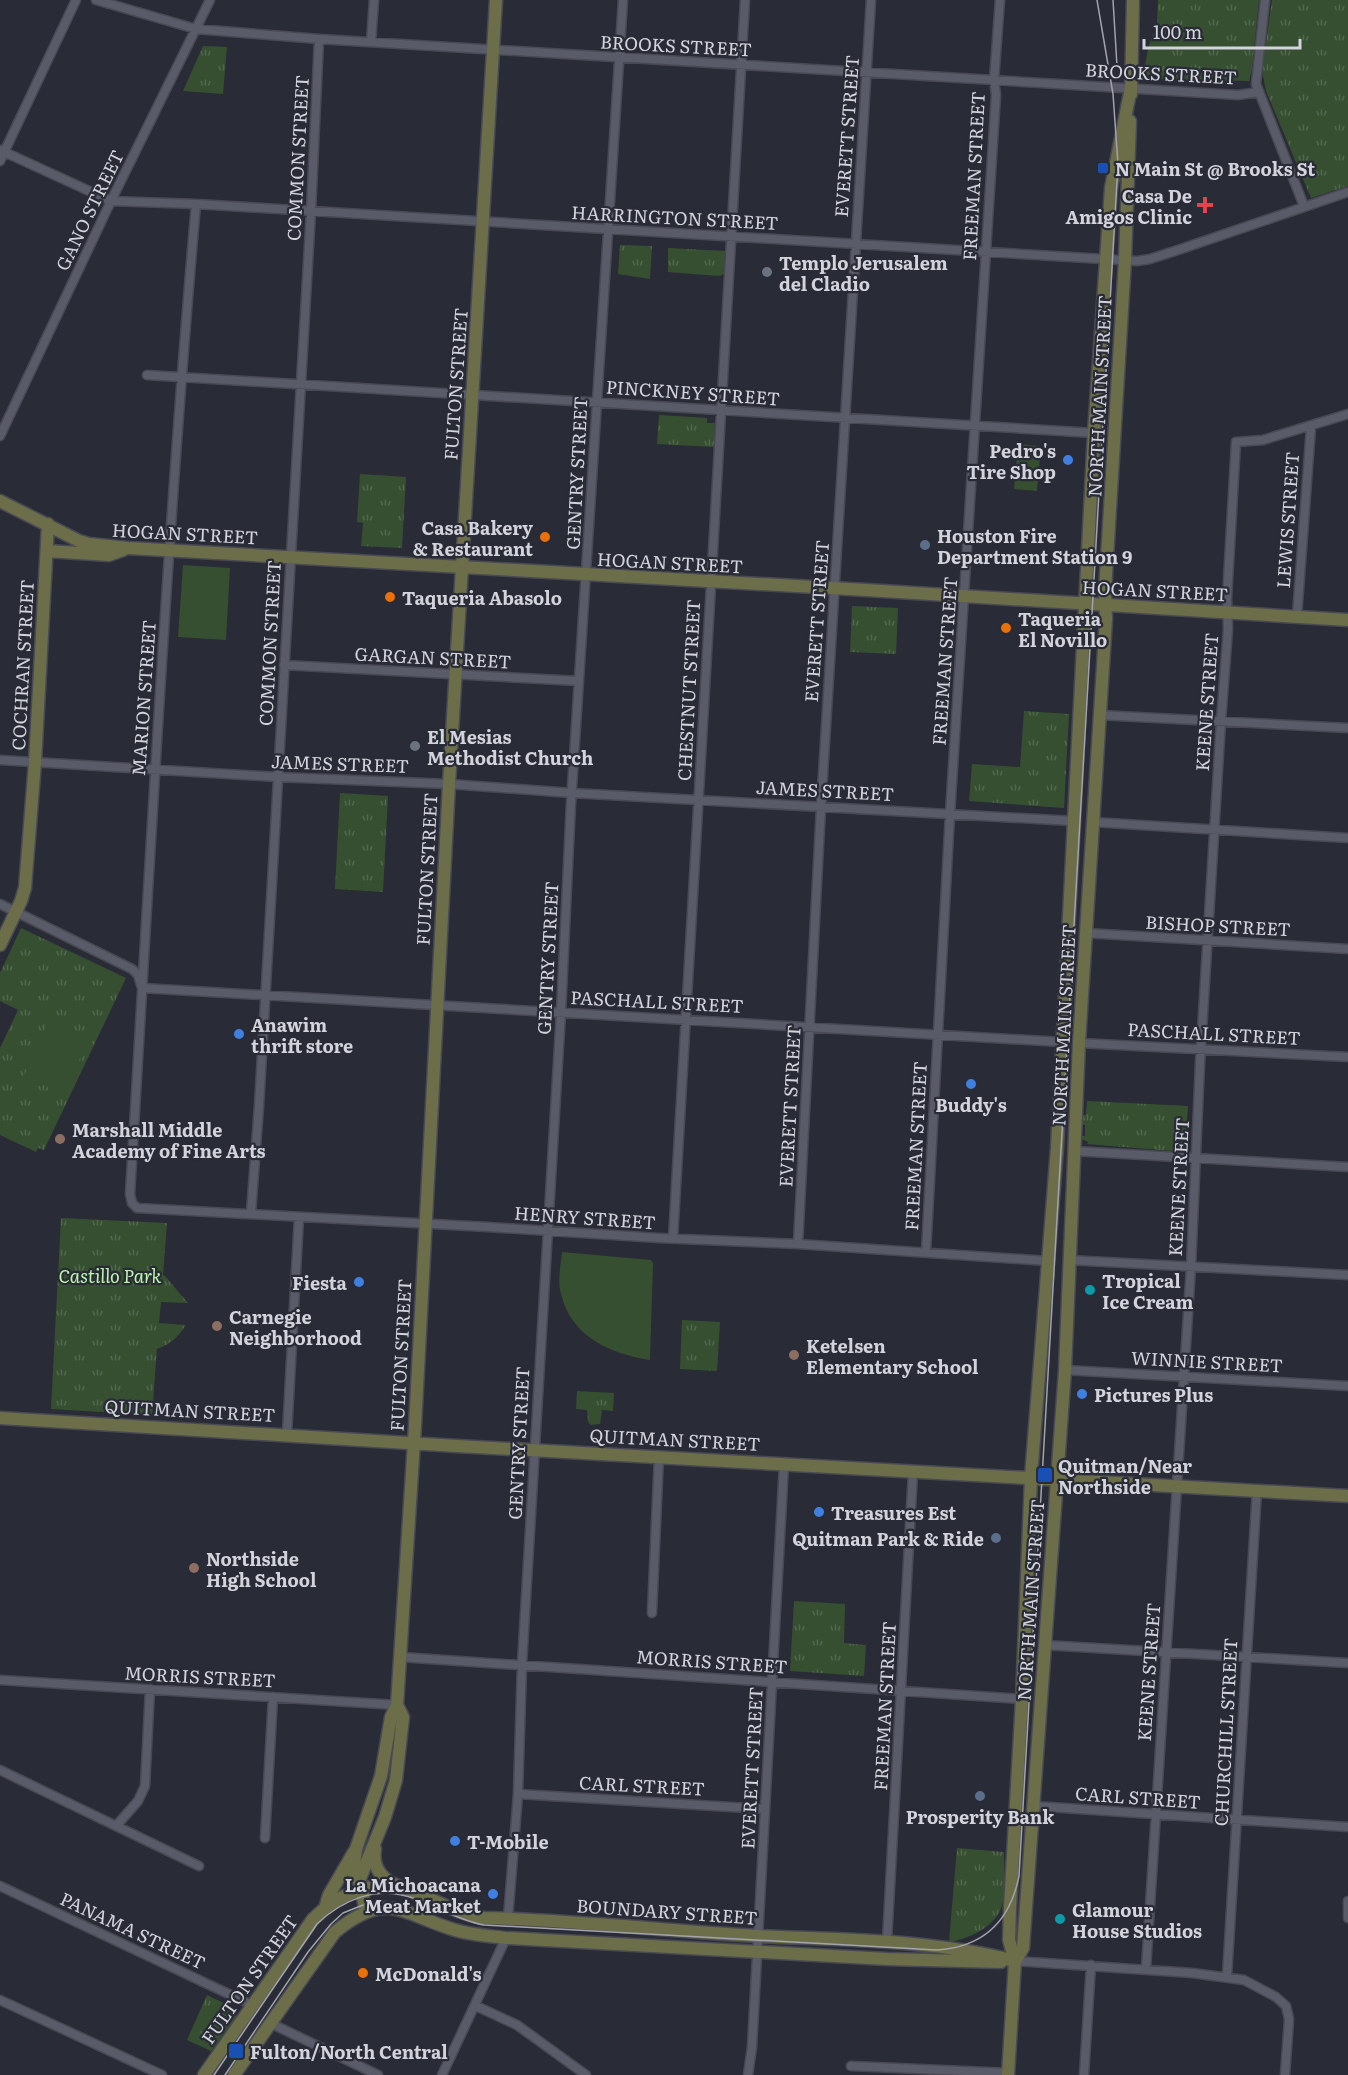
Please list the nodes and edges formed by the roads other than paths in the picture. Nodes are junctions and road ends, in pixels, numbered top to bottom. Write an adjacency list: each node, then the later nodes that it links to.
1 (76, 0): 22 (street)
2 (96, 0): 12 (street, BROOKS STREET)
3 (210, 0): 12 (street, GANO STREET)
4 (374, 0): 14 (street)
5 (496, 0): 15 (main road, FULTON STREET)
6 (623, 0): 16 (street, GENTRY STREET)
7 (745, 0): 17 (street, CHESTNUT STREET)
8 (871, 0): 18 (street, EVERETT STREET)
9 (1000, 0): 19 (street, FREEMAN STREET)
10 (1133, 0): 20 (main road, NORTH MAIN STREET)
11 (1265, 0): 21 (street)
12 (196, 29): 13 (street, BROOKS STREET); 24 (street, GANO STREET)
13 (319, 39): 14 (street, BROOKS STREET); 27 (street, COMMON STREET)
14 (371, 42): 15 (street, BROOKS STREET)
15 (493, 50): 16 (street, BROOKS STREET); 28 (main road, FULTON STREET)
16 (620, 58): 17 (street, BROOKS STREET); 29 (street, GENTRY STREET)
17 (741, 65): 18 (street, BROOKS STREET); 30 (street, CHESTNUT STREET)
18 (867, 73): 19 (street, BROOKS STREET); 31 (street, EVERETT STREET)
19 (994, 80): 20 (street, BROOKS STREET); 32 (street, FREEMAN STREET)
20 (1131, 88): 21 (street, BROOKS STREET); 33 (main road, NORTH MAIN STREET); 34 (main road, NORTH MAIN STREET)
21 (1259, 92): 26 (street)
22 (1, 154): 24 (street, HARRINGTON STREET)
23 (1348, 192): 26 (street, HARRINGTON STREET)
24 (111, 201): 25 (street, HARRINGTON STREET); 46 (street, GANO STREET)
25 (196, 204): 27 (street, HARRINGTON STREET); 36 (street, MARION STREET)
26 (1304, 206): 34 (street, HARRINGTON STREET)
27 (311, 211): 28 (street, HARRINGTON STREET); 37 (street, COMMON STREET)
28 (483, 222): 29 (street, HARRINGTON STREET); 38 (main road, FULTON STREET)
29 (608, 230): 30 (street, HARRINGTON STREET); 39 (street, GENTRY STREET)
30 (731, 237): 31 (street, HARRINGTON STREET); 40 (street, CHESTNUT STREET)
31 (855, 245): 32 (street, HARRINGTON STREET); 42 (street, EVERETT STREET)
32 (985, 252): 33 (street, HARRINGTON STREET); 43 (street, FREEMAN STREET)
33 (1107, 259): 34 (street, HARRINGTON STREET); 45 (main road, NORTH MAIN STREET)
34 (1125, 260): 59 (main road, NORTH MAIN STREET)
35 (147, 375): 36 (street, PINCKNEY STREET)
36 (181, 377): 37 (street, PINCKNEY STREET); 51 (street, MARION STREET)
37 (300, 384): 38 (street, PINCKNEY STREET); 52 (street, COMMON STREET)
38 (472, 395): 39 (street, PINCKNEY STREET); 53 (main road, FULTON STREET)
39 (597, 402): 40 (street, PINCKNEY STREET); 54 (street, GENTRY STREET)
40 (721, 410): 42 (street, PINCKNEY STREET); 55 (street, CHESTNUT STREET)
41 (1348, 414): 44 (street)
42 (845, 418): 43 (street, PINCKNEY STREET); 56 (street, EVERETT STREET)
43 (976, 426): 45 (street, PINCKNEY STREET); 57 (street, FREEMAN STREET)
44 (1311, 427): 60 (street, KEENE STREET); 61 (street, LEWIS STREET)
45 (1094, 433): 58 (main road, NORTH MAIN STREET)
46 (0, 435)
47 (0, 501): 48 (main road, HOGAN STREET)
48 (48, 525): 49 (main road, HOGAN STREET); 50 (main road, COCHRAN STREET)
49 (128, 548): 50 (main road); 51 (main road, HOGAN STREET)
50 (47, 551): 70 (main road, COCHRAN STREET)
51 (168, 551): 52 (main road, HOGAN STREET); 71 (street, MARION STREET)
52 (290, 557): 53 (main road, HOGAN STREET); 63 (street, COMMON STREET)
53 (462, 568): 54 (main road, HOGAN STREET); 64 (main road, FULTON STREET)
54 (587, 575): 55 (main road, HOGAN STREET); 65 (street, GENTRY STREET)
55 (711, 582): 56 (main road, HOGAN STREET); 75 (street, CHESTNUT STREET)
56 (835, 588): 57 (main road, HOGAN STREET); 76 (street, EVERETT STREET)
57 (965, 596): 58 (main road, HOGAN STREET); 77 (street, FREEMAN STREET)
58 (1086, 604): 59 (main road, HOGAN STREET); 78 (main road, NORTH MAIN STREET)
59 (1107, 605): 60 (main road, HOGAN STREET); 66 (main road, NORTH MAIN STREET)
60 (1227, 612): 61 (main road, HOGAN STREET); 67 (street, KEENE STREET)
61 (1297, 616): 62 (main road, HOGAN STREET)
62 (1348, 620)
63 (284, 665): 64 (street, GARGAN STREET); 72 (street, COMMON STREET)
64 (456, 675): 65 (street, GARGAN STREET); 73 (main road, FULTON STREET)
65 (579, 681): 74 (street, GENTRY STREET)
66 (1099, 715): 67 (street); 79 (main road, NORTH MAIN STREET)
67 (1221, 721): 68 (street); 80 (street, KEENE STREET)
68 (1348, 728)
69 (0, 760): 70 (street, JAMES STREET)
70 (34, 762): 71 (street, JAMES STREET); 83 (main road, COCHRAN STREET)
71 (155, 769): 72 (street, JAMES STREET); 88 (street, MARION STREET)
72 (277, 777): 73 (street, JAMES STREET); 89 (street, COMMON STREET)
73 (449, 784): 74 (street, JAMES STREET); 90 (main road, FULTON STREET)
74 (572, 793): 75 (street, JAMES STREET); 91 (street, GENTRY STREET)
75 (698, 800): 76 (street, JAMES STREET); 92 (street, CHESTNUT STREET)
76 (821, 807): 77 (street, JAMES STREET); 93 (street, EVERETT STREET)
77 (950, 814): 78 (street, JAMES STREET); 94 (street, FREEMAN STREET)
78 (1073, 821): 95 (main road, NORTH MAIN STREET)
79 (1092, 822): 80 (street); 84 (main road, NORTH MAIN STREET)
80 (1215, 830): 81 (street); 85 (street, KEENE STREET)
81 (1348, 838)
82 (0, 904): 83 (street)
83 (16, 912): 86 (main road, COCHRAN STREET); 88 (street)
84 (1086, 933): 85 (street, BISHOP STREET); 96 (main road, NORTH MAIN STREET)
85 (1208, 941): 87 (street, BISHOP STREET); 97 (street, KEENE STREET)
86 (0, 945)
87 (1348, 949)
88 (142, 988): 89 (street, PASCHALL STREET); 102 (street, MARION STREET)
89 (266, 995): 90 (street, PASCHALL STREET); 103 (street, COMMON STREET)
90 (436, 1004): 91 (street, PASCHALL STREET); 105 (main road, FULTON STREET)
91 (561, 1012): 92 (street, PASCHALL STREET); 106 (street, GENTRY STREET)
92 (686, 1020): 93 (street, PASCHALL STREET); 107 (street, CHESTNUT STREET)
93 (810, 1027): 94 (street, PASCHALL STREET); 108 (street, EVERETT STREET)
94 (938, 1034): 95 (street, PASCHALL STREET); 109 (street, FREEMAN STREET)
95 (1062, 1042): 111 (main road, NORTH MAIN STREET)
96 (1079, 1043): 97 (street, PASCHALL STREET); 99 (main road, NORTH MAIN STREET)
97 (1201, 1049): 98 (street, PASCHALL STREET); 100 (street, KEENE STREET)
98 (1348, 1057)
99 (1074, 1151): 100 (street); 110 (main road, NORTH MAIN STREET)
100 (1195, 1159): 101 (street); 112 (street, KEENE STREET)
101 (1348, 1167)
102 (130, 1194): 103 (street, HENRY STREET)
103 (251, 1214): 104 (street, HENRY STREET)
104 (299, 1217): 105 (street, HENRY STREET); 118 (street)
105 (426, 1223): 106 (street, HENRY STREET); 119 (main road, FULTON STREET)
106 (547, 1231): 107 (street, HENRY STREET); 120 (street, GENTRY STREET)
107 (673, 1239): 108 (street, HENRY STREET)
108 (798, 1245): 109 (street, HENRY STREET)
109 (926, 1252): 111 (street, HENRY STREET)
110 (1069, 1260): 112 (street); 114 (main road, NORTH MAIN STREET)
111 (1048, 1261): 124 (main road, NORTH MAIN STREET)
112 (1191, 1267): 113 (street); 115 (street, KEENE STREET)
113 (1348, 1275)
114 (1065, 1370): 115 (street, WINNIE STREET); 125 (main road, NORTH MAIN STREET)
115 (1184, 1376): 116 (street, WINNIE STREET); 126 (street, KEENE STREET)
116 (1348, 1386)
117 (0, 1418): 118 (main road, QUITMAN STREET)
118 (287, 1434): 119 (main road, QUITMAN STREET)
119 (414, 1443): 120 (main road, QUITMAN STREET); 132 (main road, FULTON STREET)
120 (534, 1449): 121 (main road, QUITMAN STREET); 135 (street, GENTRY STREET)
121 (659, 1456): 122 (main road, QUITMAN STREET); 129 (street)
122 (784, 1464): 123 (main road, QUITMAN STREET); 137 (street, EVERETT STREET)
123 (914, 1472): 124 (main road, QUITMAN STREET); 139 (street, FREEMAN STREET)
124 (1031, 1477): 125 (main road, QUITMAN STREET); 141 (main road, NORTH MAIN STREET)
125 (1057, 1479): 126 (main road, QUITMAN STREET); 130 (main road, NORTH MAIN STREET)
126 (1177, 1486): 127 (main road, QUITMAN STREET); 131 (street, KEENE STREET)
127 (1257, 1490): 128 (main road, QUITMAN STREET); 133 (street, CHURCHILL STREET)
128 (1348, 1496)
129 (652, 1613)
130 (1044, 1645): 131 (street); 147 (main road, NORTH MAIN STREET)
131 (1166, 1651): 133 (street); 149 (street, KEENE STREET)
132 (400, 1657): 135 (street, MORRIS STREET); 142 (main road, FULTON STREET)
133 (1246, 1658): 134 (street); 150 (street, CHURCHILL STREET)
134 (1348, 1663)
135 (522, 1664): 137 (street, MORRIS STREET); 146 (street, GENTRY STREET)
136 (0, 1680): 138 (street, MORRIS STREET)
137 (772, 1682): 139 (street, MORRIS STREET); 148 (street, EVERETT STREET)
138 (150, 1689): 140 (street, MORRIS STREET); 151 (street)
139 (901, 1692): 141 (street, MORRIS STREET); 167 (street, FREEMAN STREET)
140 (273, 1697): 142 (street, MORRIS STREET); 154 (street)
141 (1022, 1699): 169 (main road, NORTH MAIN STREET)
142 (397, 1705): 144 (main road, FULTON STREET); 145 (main road, FULTON STREET)
143 (0, 1770): 151 (street)
144 (381, 1776): 145 (main road); 155 (main road, FULTON STREET)
145 (396, 1780): 153 (main road, FULTON STREET)
146 (518, 1794): 148 (street, CARL STREET); 163 (street, GENTRY STREET)
147 (1034, 1806): 149 (street, CARL STREET); 169 (main road, NORTH MAIN STREET)
148 (765, 1809): 165 (street, EVERETT STREET)
149 (1155, 1814): 150 (street, CARL STREET); 171 (street, KEENE STREET)
150 (1238, 1821): 152 (street, CARL STREET); 172 (street, CHURCHILL STREET)
151 (116, 1826): 156 (street)
152 (1348, 1827)
153 (377, 1837): 157 (main road, FULTON STREET); 159 (main road)
154 (265, 1838)
155 (356, 1849): 157 (main road, FULTON STREET); 161 (main road)
156 (199, 1866)
157 (359, 1885): 159 (main road, BOUNDARY STREET); 161 (main road, BOUNDARY STREET); 162 (main road, FULTON STREET)
158 (0, 1886): 174 (street, PANAMA STREET)
159 (402, 1887): 163 (main road, BOUNDARY STREET)
160 (1348, 1901): 164 (street)
161 (326, 1906): 174 (main road, FULTON STREET)
162 (366, 1911): 166 (main road, BOUNDARY STREET); 176 (main road)
163 (508, 1918): 165 (main road, BOUNDARY STREET)
164 (1348, 1918)
165 (758, 1936): 167 (main road, BOUNDARY STREET); 168 (street, EVERETT STREET)
166 (506, 1938): 168 (main road, BOUNDARY STREET); 175 (street)
167 (887, 1941): 169 (main road, BOUNDARY STREET)
168 (757, 1952): 169 (main road, BOUNDARY STREET); 185 (street, EVERETT STREET)
169 (1015, 1961): 170 (street, BOUNDARY STREET); 178 (main road, NORTH MAIN STREET)
170 (1091, 1965): 171 (street, BOUNDARY STREET); 186 (street)
171 (1146, 1970): 172 (street, BOUNDARY STREET)
172 (1227, 1976): 187 (street, BOUNDARY STREET)
173 (0, 2000): 179 (street)
174 (252, 2005): 180 (main road, FULTON STREET)
175 (476, 2006): 183 (street); 184 (street)
176 (270, 2023): 181 (main road); 182 (street)
177 (851, 2066): 178 (street)
178 (1009, 2074)
179 (162, 2075)
180 (204, 2075)
181 (234, 2075)
182 (378, 2075)
183 (442, 2075)
184 (586, 2075)
185 (748, 2075)
186 (1084, 2075)
187 (1285, 2075)

